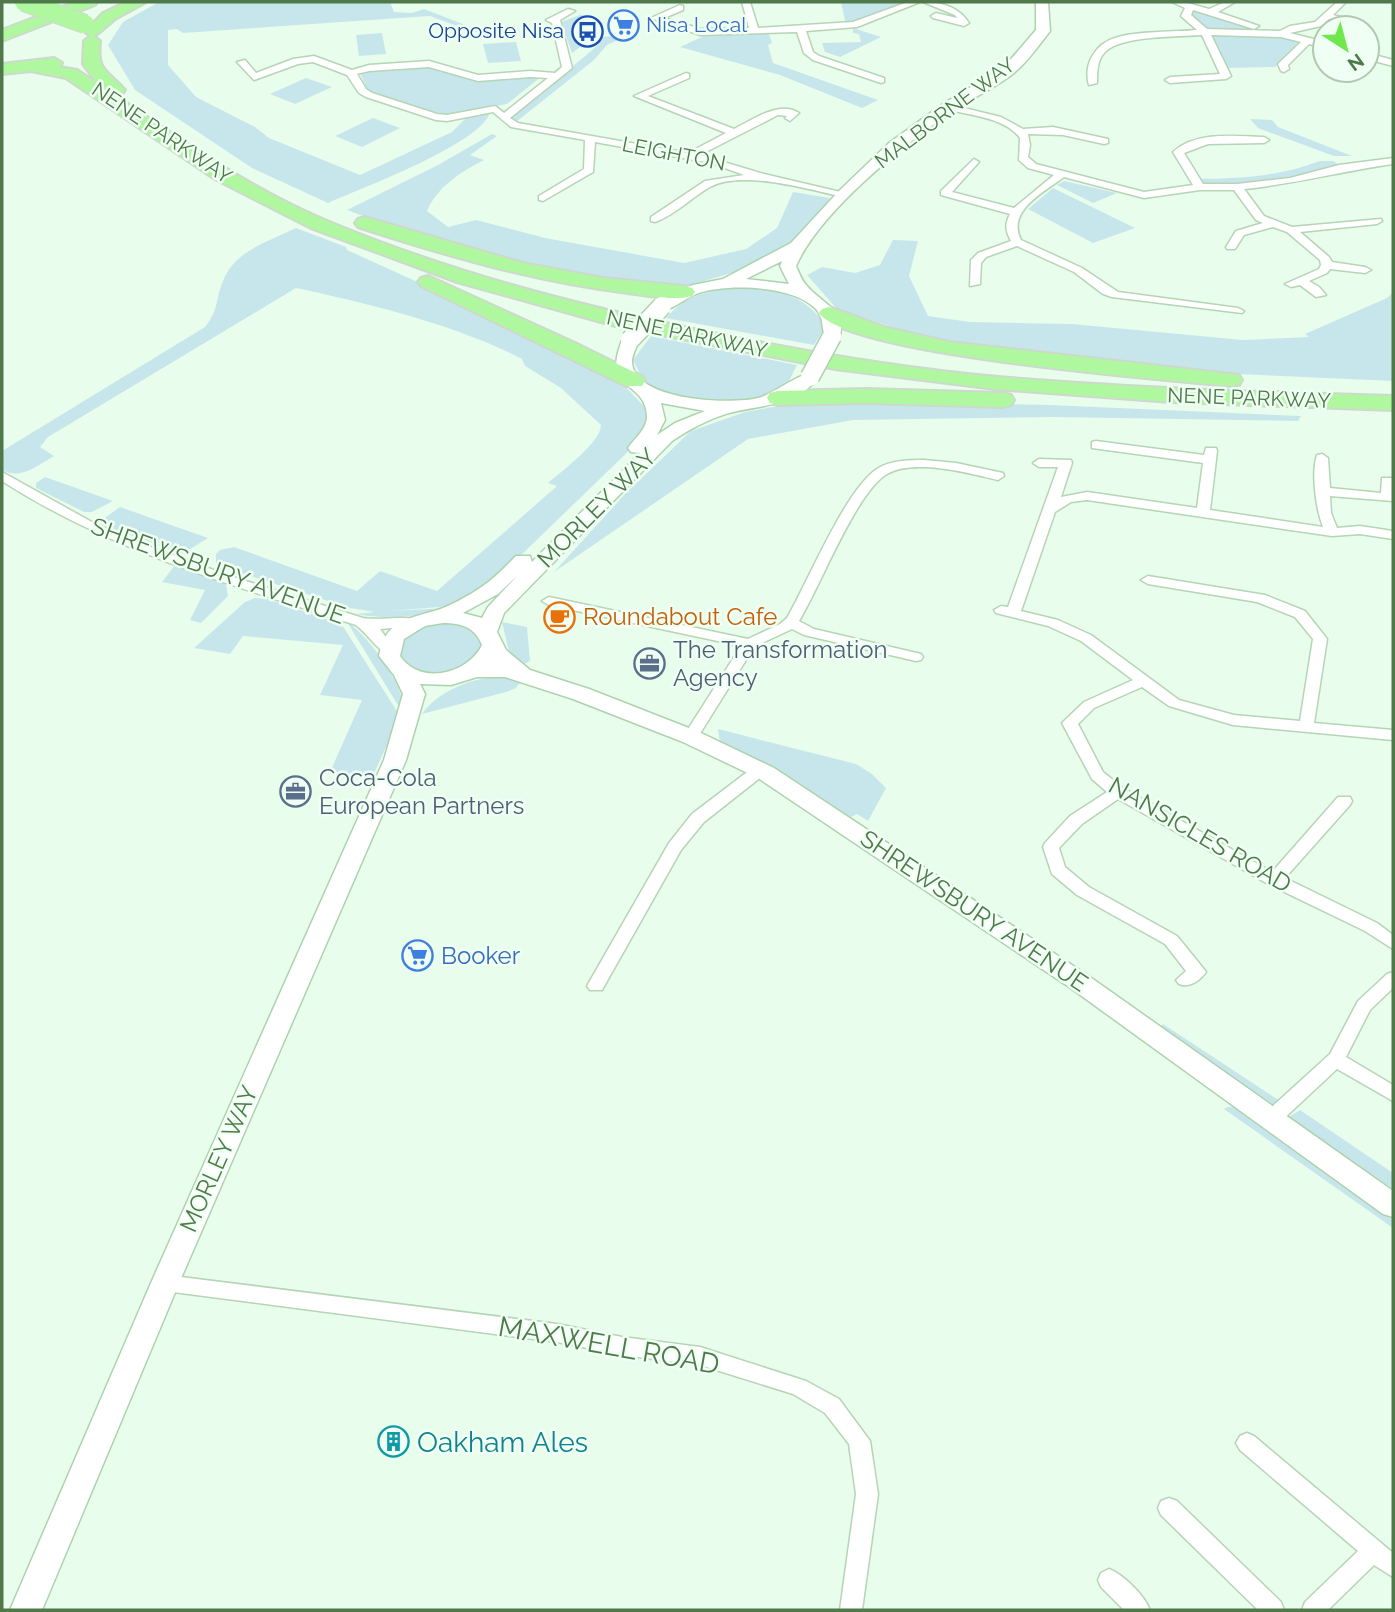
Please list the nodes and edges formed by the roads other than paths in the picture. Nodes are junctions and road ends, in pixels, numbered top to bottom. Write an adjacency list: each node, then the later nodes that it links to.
1 (23, 2): 22 (highway, bridge)
2 (69, 2): 19 (highway)
3 (89, 2): 25 (highway)
4 (138, 2): 22 (highway)
5 (746, 2): 21 (street)
6 (916, 2): 20 (street)
7 (927, 2): 17 (street)
8 (1042, 2): 39 (street, MALBORNE WAY)
9 (1176, 2): 13 (street)
10 (1231, 2): 15 (street)
11 (1342, 2): 16 (street)
12 (680, 8): 21 (street)
13 (1189, 8): 15 (street); 23 (street)
14 (571, 11): 34 (street)
15 (1209, 13): 24 (street)
16 (1329, 14)
17 (936, 16)
18 (1311, 25): 24 (street)
19 (2, 28)
20 (801, 29): 21 (street); 36 (street)
21 (754, 30)
22 (90, 33): 29 (highway); 57 (highway, NENE PARKWAY)
23 (1205, 33): 24 (street); 37 (street); 38 (street)
24 (1281, 34): 26 (street)
25 (2, 36)
26 (1308, 40): 27 (street); 30 (street)
27 (1311, 41)
28 (242, 62): 33 (street, LEIGHTON)
29 (14, 69): 54 (highway, NENE PARKWAY)
30 (1284, 69)
31 (474, 70): 32 (street)
32 (456, 72): 33 (street); 34 (street)
33 (351, 73): 40 (street, LEIGHTON)
34 (556, 76): 40 (street)
35 (686, 76): 43 (street)
36 (881, 79)
37 (1170, 80)
38 (1093, 85)
39 (948, 107): 42 (street); 55 (street, MALBORNE WAY)
40 (503, 118): 44 (street, LEIGHTON)
41 (790, 118): 43 (street)
42 (1021, 131): 46 (street); 50 (street)
43 (732, 132): 47 (street)
44 (590, 138): 47 (street, LEIGHTON); 56 (street)
45 (1264, 140): 52 (street)
46 (1104, 141)
47 (689, 156): 51 (street, LEIGHTON)
48 (1393, 161): 53 (street)
49 (974, 162): 58 (street)
50 (1060, 175): 52 (street); 58 (street)
51 (761, 177): 55 (street, LEIGHTON); 59 (street)
52 (1200, 187): 53 (street)
53 (1237, 187): 61 (street)
54 (248, 190): 75 (highway); 79 (highway, NENE PARKWAY)
55 (844, 194): 64 (street, MALBORNE WAY)
56 (543, 198)
57 (304, 206): 70 (highway); 76 (highway, NENE PARKWAY)
58 (1016, 212): 63 (street)
59 (655, 219)
60 (1377, 221): 62 (street)
61 (1272, 224): 62 (street); 65 (street)
62 (1291, 230): 66 (street)
63 (1017, 242): 68 (street); 73 (street)
64 (797, 246): 69 (street, MALBORNE WAY); 72 (street)
65 (1231, 247)
66 (1327, 265): 67 (street); 71 (street)
67 (1365, 270)
68 (974, 284)
69 (710, 285): 70 (street); 72 (street)
70 (685, 292): 75 (street, bridge)
71 (1320, 295)
72 (809, 297): 74 (street)
73 (1238, 311)
74 (829, 313): 76 (highway); 78 (street, bridge)
75 (639, 386): 81 (street); 95 (street, MORLEY WAY)
76 (1350, 391): 77 (highway, NENE PARKWAY)
77 (1393, 393)
78 (778, 398): 79 (highway); 81 (street)
79 (1268, 399): 80 (highway, NENE PARKWAY)
80 (1393, 403)
81 (727, 408): 99 (street, MORLEY WAY)
82 (1096, 445): 90 (street)
83 (1322, 458): 88 (street)
84 (1039, 463): 89 (street)
85 (2, 476): 96 (street, SHREWSBURY AVENUE)
86 (998, 476): 98 (street)
87 (1393, 482): 88 (street)
88 (1321, 491): 91 (street)
89 (1049, 511): 90 (street); 106 (street)
90 (1203, 512): 91 (street)
91 (1332, 532): 92 (street)
92 (1393, 535)
93 (1148, 580): 108 (street)
94 (548, 601): 100 (street)
95 (440, 617): 97 (street); 99 (street)
96 (361, 622): 97 (street, SHREWSBURY AVENUE); 101 (street, SHREWSBURY AVENUE)
97 (416, 622): 101 (street)
98 (791, 623): 100 (street); 102 (street)
99 (490, 638): 104 (street); 105 (street, SHREWSBURY AVENUE)
100 (750, 644): 110 (street)
101 (389, 651): 103 (street)
102 (916, 657)
103 (404, 673): 104 (street); 107 (street)
104 (464, 674): 105 (street, SHREWSBURY AVENUE); 107 (street)
105 (523, 674): 110 (street, SHREWSBURY AVENUE)
106 (1143, 681): 108 (street); 112 (street, NANSICLES ROAD)
107 (412, 707): 123 (street, MORLEY WAY)
108 (1306, 728): 109 (street)
109 (1393, 734)
110 (691, 737): 111 (street, SHREWSBURY AVENUE)
111 (760, 770): 118 (street); 121 (street, SHREWSBURY AVENUE)
112 (1117, 792): 114 (street, NANSICLES ROAD); 117 (street)
113 (1344, 801): 114 (street)
114 (1274, 880): 115 (street, NANSICLES ROAD)
115 (1393, 943)
116 (1393, 978): 119 (street)
117 (1185, 981)
118 (596, 986)
119 (1336, 1059): 120 (street); 121 (street)
120 (1393, 1094)
121 (1271, 1119): 122 (street, SHREWSBURY AVENUE)
122 (1393, 1206)
123 (165, 1283): 129 (street, MORLEY WAY); 130 (street, MAXWELL ROAD)
124 (1247, 1443): 126 (street)
125 (1168, 1508): 132 (street)
126 (1373, 1550): 127 (street); 133 (street)
127 (1393, 1567)
128 (1109, 1580): 131 (street)
129 (26, 1610)
130 (851, 1610)
131 (1139, 1610)
132 (1273, 1610)
133 (1313, 1610)

